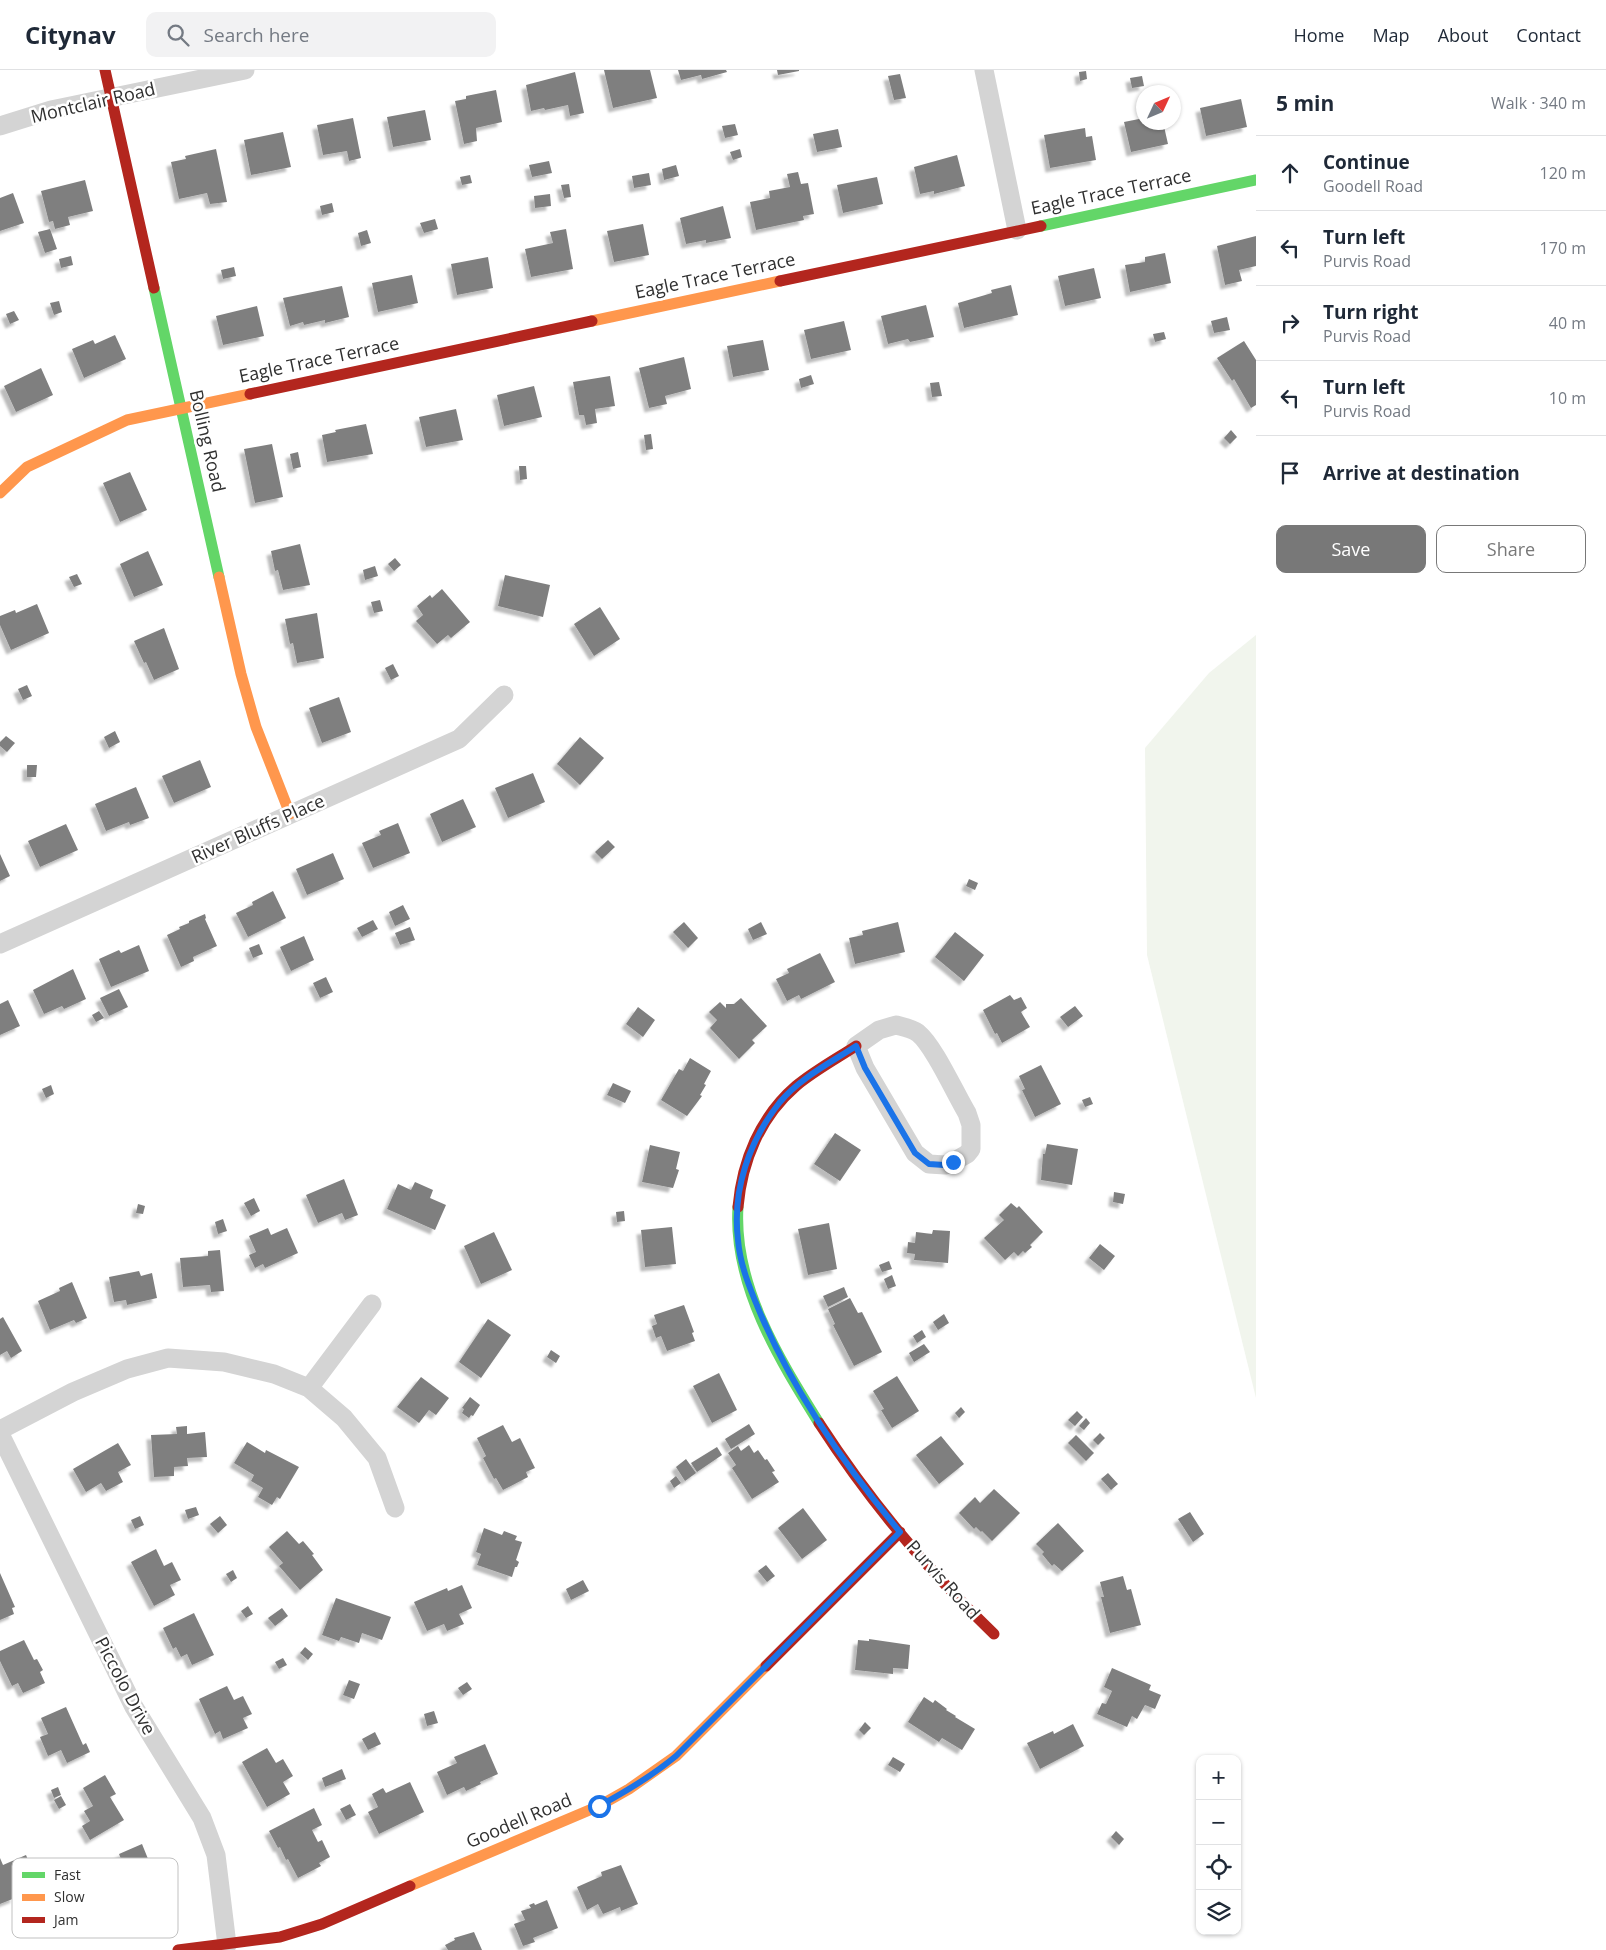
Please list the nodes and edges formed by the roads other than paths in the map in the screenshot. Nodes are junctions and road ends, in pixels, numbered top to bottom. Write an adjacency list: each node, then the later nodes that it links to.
1 (105, 70): 4 (street, Bolling Road)
2 (245, 70): 4 (street, Montclair Road)
3 (984, 70): 7 (street)
4 (112, 98): 5 (street, Montclair Road); 8 (street, Bolling Road)
5 (0, 126)
6 (1256, 180): 7 (street, Eagle Trace Terrace)
7 (1017, 230): 8 (street, Eagle Trace Terrace)
8 (182, 408): 9 (street, Eagle Trace Terrace); 11 (street, Bolling Road)
9 (0, 492)
10 (504, 695): 11 (street, River Bluffs Place)
11 (290, 814): 12 (street, River Bluffs Place)
12 (0, 944)
13 (856, 1046): 13 (street, Purvis Road); 18 (street, Purvis Road)
14 (372, 1304): 15 (street)
15 (309, 1388): 16 (street); 17 (street)
16 (0, 1432): 20 (street, Piccolo Drive)
17 (395, 1508)
18 (900, 1532): 19 (street, Purvis Road); 20 (street, Goodell Road)
19 (994, 1634)
20 (227, 1945): 21 (street, Goodell Road)
21 (178, 1950)

